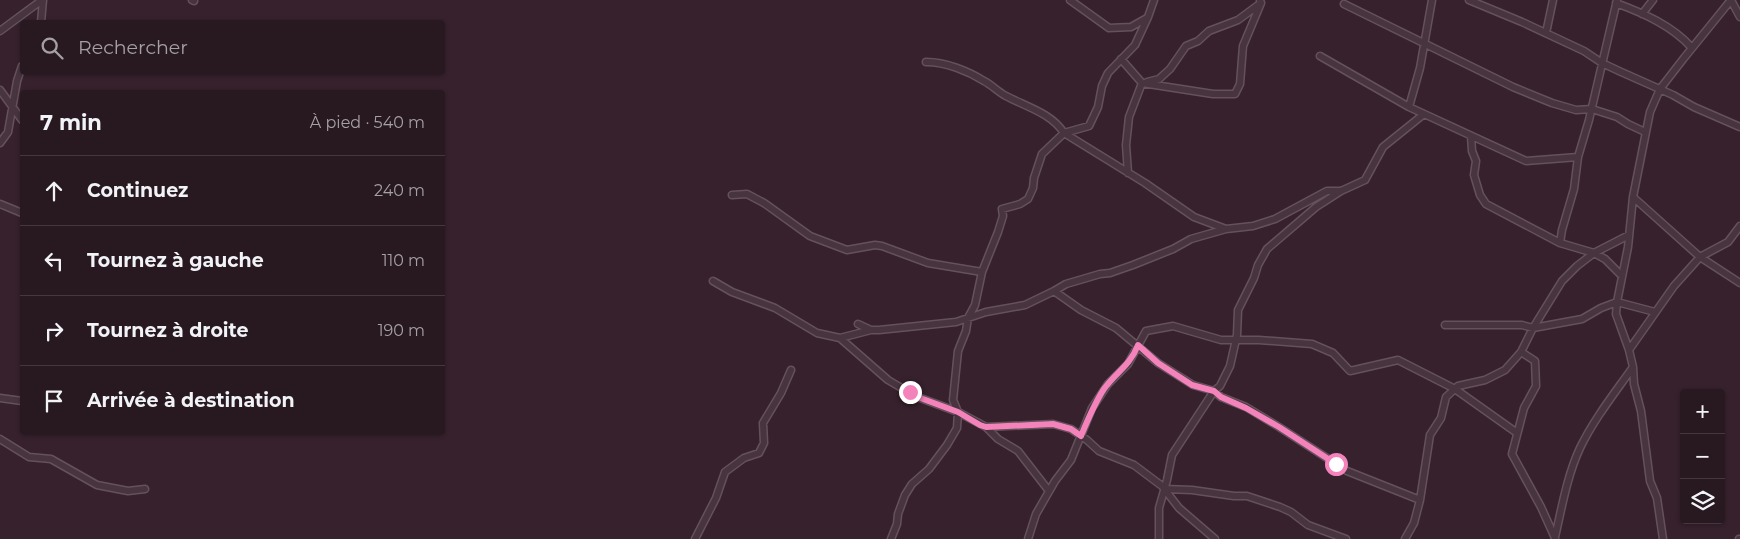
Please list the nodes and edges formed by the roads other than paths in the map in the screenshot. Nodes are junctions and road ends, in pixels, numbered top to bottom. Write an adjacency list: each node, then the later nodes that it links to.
1 (43, 0): 15 (street); 16 (street)
2 (1070, 0): 13 (street)
3 (1154, 0): 13 (street)
4 (1432, 0): 18 (street)
5 (1469, 0): 17 (street)
6 (1553, 0): 17 (street)
7 (1653, 0): 12 (street)
8 (1731, 0): 14 (street); 19 (street)
9 (1262, 1): 25 (street); 25 (street)
10 (1616, 2): 12 (street); 23 (street)
11 (1344, 4): 18 (street)
12 (1642, 14): 19 (street)
13 (1148, 17): 21 (street)
14 (1740, 17)
15 (41, 20)
16 (0, 31)
17 (1546, 33): 23 (street)
18 (1424, 44): 29 (street); 30 (street)
19 (1692, 48): 26 (street)
20 (1320, 56): 29 (street)
21 (1121, 59): 25 (street); 35 (street)
22 (926, 62): 35 (street)
23 (1602, 63): 26 (street); 30 (street)
24 (20, 72): 28 (street)
25 (1142, 84): 39 (street)
26 (1660, 89): 33 (street); 34 (street)
27 (0, 90): 28 (street)
28 (12, 106): 32 (street); 37 (street)
29 (1409, 107): 31 (street)
30 (1592, 109): 34 (street); 38 (street)
31 (1424, 114): 36 (street); 40 (street)
32 (20, 117)
33 (1740, 126)
34 (1645, 132): 42 (street)
35 (1064, 133): 39 (street); 51 (street)
36 (1471, 136): 38 (street); 48 (street)
37 (0, 143)
38 (1578, 157): 48 (street)
39 (1128, 174): 46 (street)
40 (1341, 191): 46 (street); 64 (street)
41 (732, 195): 51 (street)
42 (1633, 197): 47 (street); 50 (street)
43 (0, 204): 44 (street)
44 (20, 212)
45 (1740, 226): 50 (street)
46 (1226, 229): 55 (street)
47 (1629, 235): 49 (street); 52 (street)
48 (1560, 244): 49 (street)
49 (1594, 254): 52 (street); 61 (street)
50 (1700, 257): 54 (street); 57 (street)
51 (982, 272): 58 (street)
52 (1622, 276): 56 (street)
53 (713, 281): 63 (street)
54 (1740, 283)
55 (1054, 291): 58 (street); 65 (street)
56 (1617, 302): 57 (street); 61 (street); 66 (street)
57 (1655, 312): 66 (street)
58 (968, 318): 62 (street); 74 (street)
59 (858, 324): 62 (street)
60 (1445, 325): 61 (street)
61 (1533, 328): 67 (street)
62 (871, 330): 63 (street)
63 (840, 338): 74 (street)
64 (1236, 340): 65 (street); 70 (street); 71 (street)
65 (1138, 345): 71 (street); 77 (street)
66 (1629, 350): 68 (street)
67 (1521, 352): 70 (street); 76 (street)
68 (1633, 368): 83 (street); 91 (street)
69 (791, 370): 84 (street)
70 (1455, 389): 76 (street); 82 (street)
71 (1214, 391): 79 (street); 82 (street)
72 (0, 398): 73 (street)
73 (20, 402)
74 (958, 412): 75 (street); 85 (street)
75 (986, 427): 77 (street); 81 (street)
76 (1517, 433): 83 (street)
77 (1081, 436): 79 (street); 81 (street)
78 (0, 440): 80 (street)
79 (1165, 489): 87 (street); 88 (street); 89 (street)
80 (146, 490)
81 (1050, 491): 86 (street)
82 (1420, 500): 90 (street)
83 (1555, 538)
84 (695, 539)
85 (891, 539)
86 (1028, 539)
87 (1159, 539)
88 (1215, 539)
89 (1346, 539)
90 (1405, 539)
91 (1663, 539)

